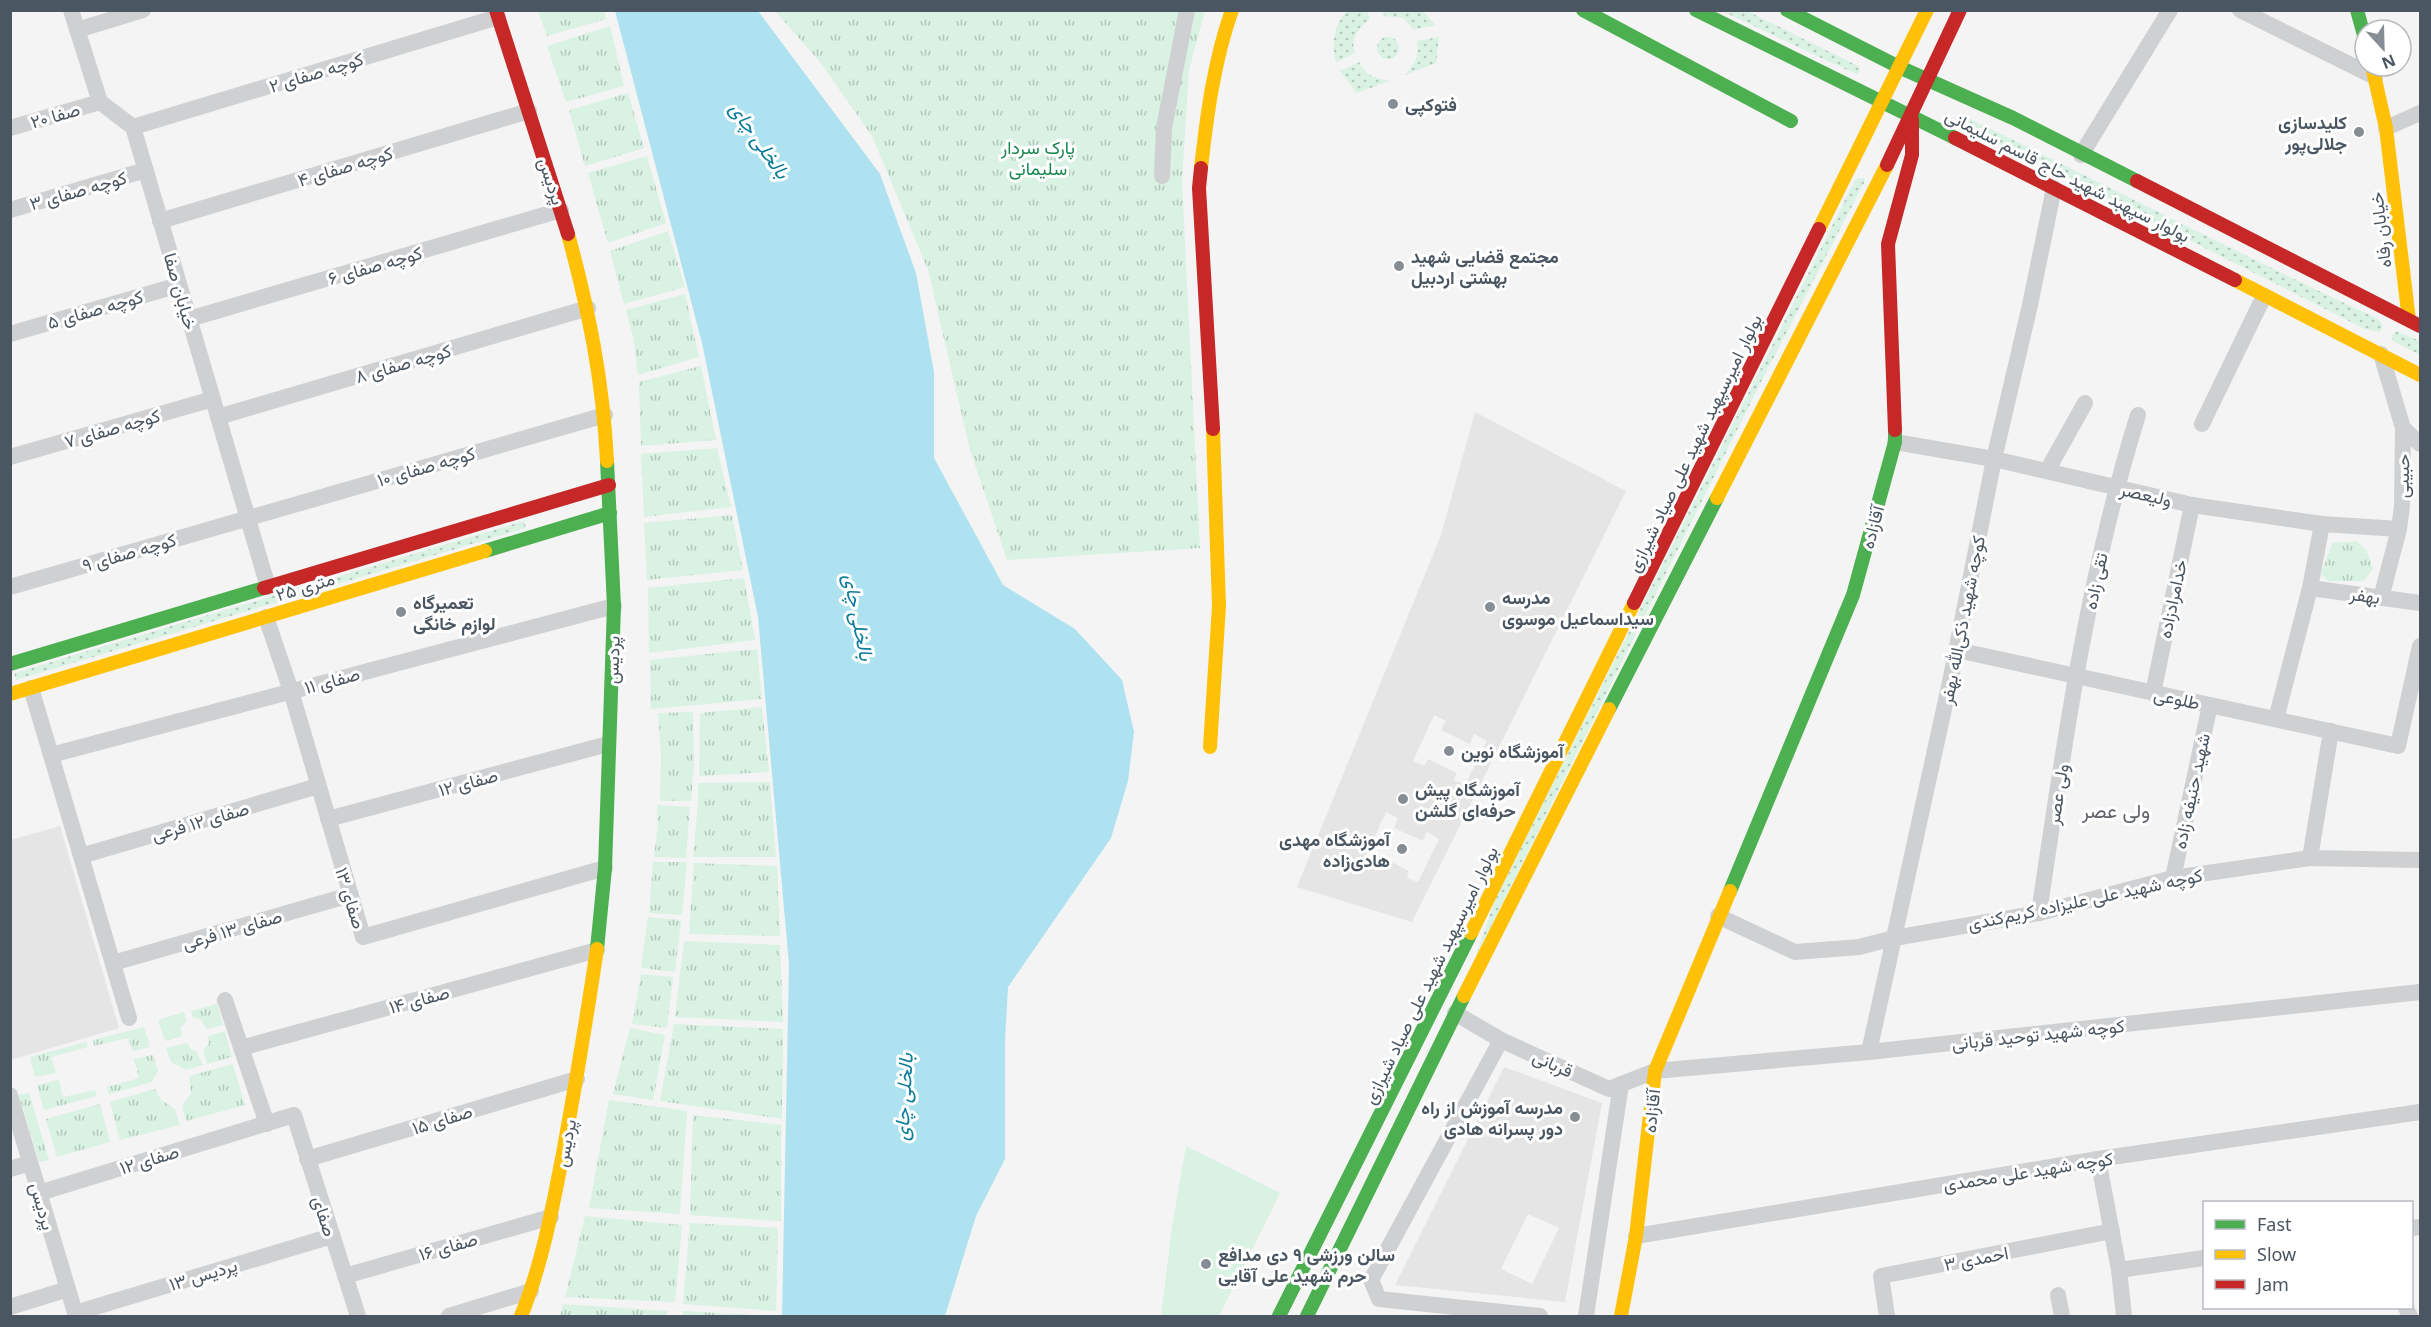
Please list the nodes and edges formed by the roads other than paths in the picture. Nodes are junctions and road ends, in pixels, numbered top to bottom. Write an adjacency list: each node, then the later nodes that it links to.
1 (71, 10): 14 (street)
2 (143, 10): 14 (street)
3 (1187, 10): 30 (street)
4 (1232, 10): 82 (street)
5 (1696, 10): 19 (street, بولوار سپهبد شهید حاج قاسم سلیمانی)
6 (1787, 10): 13 (street, بولوار سپهبد شهید حاج قاسم سلیمانی)
7 (1927, 10): 16 (street, بولوار امیرسپهبد شهید علی صیاد شیرازی)
8 (1960, 10): 18 (street)
9 (2170, 10): 28 (street)
10 (2240, 10): 15 (street)
11 (1591, 12): 24 (street)
12 (497, 14): 21 (street, پردیس); 25 (street, کوچه صفای ۲)
13 (1816, 17): 16 (street, بولوار سپهبد شهید حاج قاسم سلیمانی)
14 (77, 30): 20 (street)
15 (2353, 61)
16 (1899, 67): 18 (street, بولوار سپهبد شهید حاج قاسم سلیمانی); 19 (street, بولوار امیرسپهبد شهید علی صیاد شیرازی)
17 (2375, 78): 27 (street, خیابان رفاه)
18 (1927, 80): 23 (street); 28 (street, بولوار سپهبد شهید حاج قاسم سلیمانی)
19 (1884, 100): 23 (street, بولوار سپهبد شهید حاج قاسم سلیمانی); 99 (street, بولوار امیرسپهبد شهید علی صیاد شیرازی)
20 (100, 102): 25 (street); 26 (street, صفا ۲۰)
21 (529, 111): 33 (street, پردیس); 34 (street, کوچه صفای ۴)
22 (2421, 113): 27 (street)
23 (1912, 115): 31 (street, بولوار سپهبد شهید حاج قاسم سلیمانی); 51 (street, آقازاده); 100 (street)
24 (1791, 121)
25 (133, 126): 29 (street, خیابان صفا)
26 (10, 128)
27 (2386, 128): 40 (street, خیابان رفاه)
28 (2081, 155): 40 (street, بولوار سپهبد شهید حاج قاسم سلیمانی)
29 (146, 170): 32 (street, کوچه صفای ۳); 34 (street, خیابان صفا)
30 (1162, 176)
31 (2054, 188): 36 (street, بولوار سپهبد شهید حاج قاسم سلیمانی); 54 (street, کوچه شهید ذکی‌الله بهفر)
32 (10, 210)
33 (561, 210): 37 (street, پردیس); 39 (street, کوچه صفای ۶)
34 (160, 220): 35 (street, خیابان صفا)
35 (179, 285): 39 (street, خیابان صفا); 41 (street, کوچه صفای ۵)
36 (2264, 296): 42 (street, بولوار سپهبد شهید حاج قاسم سلیمانی); 49 (street)
37 (588, 308): 47 (street, پردیس); 48 (street, کوچه صفای ۸)
38 (2421, 308): 40 (street)
39 (189, 319): 44 (street, خیابان صفا)
40 (2415, 323)
41 (10, 334)
42 (2381, 354): 43 (street, بولوار سپهبد شهید حاج قاسم سلیمانی); 50 (street, حبیبی)
43 (2421, 375)
44 (213, 399): 48 (street, خیابان صفا); 53 (street, کوچه صفای ۷)
45 (2085, 403): 55 (street)
46 (2138, 415): 57 (street, تقی زاده)
47 (605, 416): 56 (street, پردیس); 60 (street, کوچه صفای ۱۰)
48 (218, 417): 60 (street, خیابان صفا)
49 (2202, 424)
50 (2403, 428): 52 (street); 62 (street, حبیبی)
51 (1895, 442): 54 (street, ولیعصر); 93 (street, آقازاده)
52 (2421, 444)
53 (10, 457)
54 (1994, 459): 55 (street, ولیعصر); 71 (street, کوچه شهید ذکی‌الله بهفر)
55 (2047, 471): 57 (street, ولیعصر)
56 (609, 485): 59 (street, پردیس); 64 (street, ۲۵ متری)
57 (2115, 488): 58 (street, ولیعصر); 73 (street, تقی زاده)
58 (2192, 505): 61 (street, ولیعصر); 76 (street, خدامرادزاده)
59 (610, 513): 68 (street, پردیس); 69 (street, ۲۵ متری)
60 (248, 517): 63 (street, کوچه صفای ۹); 64 (street, خیابان صفا)
61 (2322, 524): 62 (street, ولیعصر); 65 (street)
62 (2399, 529): 66 (street, حبیبی)
63 (10, 586)
64 (268, 587): 72 (street, ۲۵ متری)
65 (2310, 588): 66 (street, بهفر); 79 (street)
66 (2381, 597): 67 (street, بهفر)
67 (2421, 603)
68 (614, 606): 75 (street, صفای ۱۱); 81 (street, پردیس)
69 (266, 617): 74 (street, ۲۵ متری); 75 (street, صفای ۱۳)
70 (2421, 646): 80 (street, طلوعی)
71 (1957, 650): 73 (street, طلوعی); 94 (street, کوچه شهید ذکی‌الله بهفر)
72 (10, 664)
73 (2075, 675): 76 (street, طلوعی); 92 (street, ولی عصر)
74 (31, 688): 77 (street, ۲۵ متری); 83 (street)
75 (291, 691): 83 (street, صفای ۱۱); 84 (street, صفای ۱۳)
76 (2153, 693): 78 (street, طلوعی)
77 (11, 694)
78 (2210, 705): 79 (street, طلوعی); 90 (street, شهید حنیفه زاده)
79 (2276, 719): 80 (street, طلوعی)
80 (2331, 731): 87 (street)
81 (608, 744): 85 (street, صفای ۱۲); 89 (street, پردیس)
82 (1210, 747)
83 (51, 755): 86 (street)
84 (318, 786): 85 (street, صفای ۱۳); 86 (street, صفای ۱۲ فرعی)
85 (328, 819): 91 (street, صفای ۱۳)
86 (81, 856): 96 (street)
87 (2310, 858): 88 (street, کوچه شهید علی علیزاده کریم‌کندی); 90 (street, کوچه شهید علی علیزاده کریم‌کندی)
88 (2421, 860)
89 (605, 868): 91 (street, صفای ۱۳); 95 (street, پردیس)
90 (2173, 878): 92 (street, کوچه شهید علی علیزاده کریم‌کندی)
91 (350, 895): 96 (street, صفای ۱۳ فرعی)
92 (2039, 913): 94 (street, کوچه شهید علی علیزاده کریم‌کندی)
93 (1718, 916): 94 (street); 105 (street, آقازاده)
94 (1894, 938): 104 (street, کوچه شهید ذکی‌الله بهفر)
95 (597, 950): 103 (street, صفای ۱۴); 106 (street, پردیس)
96 (113, 963): 101 (street)
97 (2421, 992): 104 (street, کوچه شهید توحید قربانی)
98 (225, 999): 103 (street)
99 (1436, 1004): 100 (street); 132 (street, بولوار امیرسپهبد شهید علی صیاد شیرازی)
100 (1455, 1013): 102 (street, قربانی); 133 (street)
101 (129, 1018)
102 (1501, 1040): 107 (street, قربانی); 134 (street)
103 (241, 1048): 111 (street)
104 (1869, 1052): 105 (street, کوچه شهید توحید قربانی)
105 (1655, 1071): 107 (street, قربانی); 120 (street, آقازاده)
106 (577, 1079): 113 (street, صفای ۱۵); 117 (street, پردیس)
107 (1621, 1084): 135 (street)
108 (10, 1095): 114 (street, پردیس)
109 (2421, 1112): 112 (street, کوچه شهید علی محمدی)
110 (294, 1115): 111 (street, صفای ۱۲); 113 (street, صفای)
111 (267, 1124): 116 (street, صفای ۱۲)
112 (2098, 1158): 118 (street); 120 (street, کوچه شهید علی محمدی)
113 (307, 1159): 119 (street, صفای)
114 (30, 1163): 115 (street); 116 (street, پردیس)
115 (10, 1169)
116 (39, 1192): 124 (street, پردیس)
117 (551, 1216): 123 (street, صفای ۱۶); 125 (street, پردیس)
118 (2112, 1232): 122 (street); 137 (street, احمدی ۳)
119 (332, 1236): 123 (street, صفای); 128 (street, پردیس ۱۳)
120 (1636, 1236): 136 (street, آقازاده)
121 (2203, 1258): 122 (street)
122 (2119, 1270): 139 (street)
123 (345, 1276): 129 (street, صفای)
124 (68, 1289): 127 (street); 128 (street, پردیس)
125 (531, 1291): 130 (street); 131 (street, پردیس)
126 (2058, 1295): 138 (street)
127 (10, 1307)
128 (75, 1315)
129 (358, 1317)
130 (449, 1317)
131 (521, 1317)
132 (1279, 1317)
133 (1307, 1317)
134 (1539, 1317)
135 (1586, 1317)
136 (1621, 1317)
137 (1887, 1317)
138 (2062, 1317)
139 (2124, 1317)

